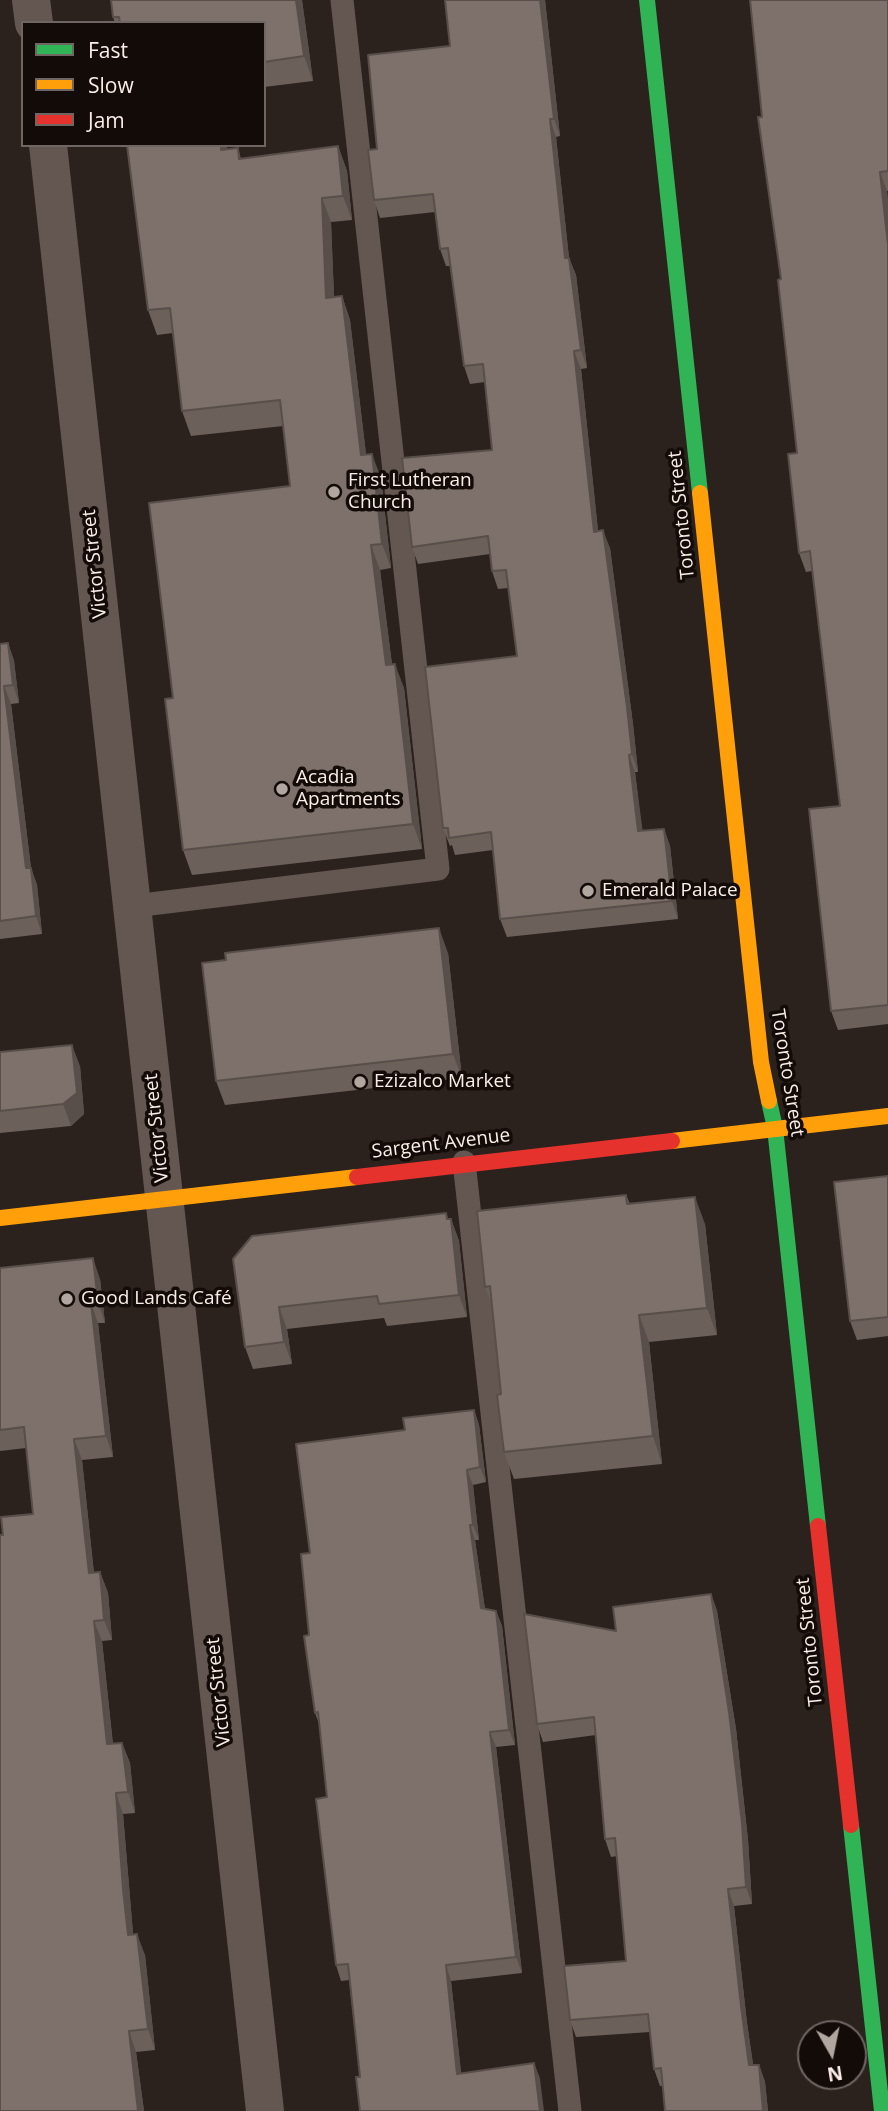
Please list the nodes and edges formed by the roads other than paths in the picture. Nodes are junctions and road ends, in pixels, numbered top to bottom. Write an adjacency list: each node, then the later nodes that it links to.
1 (31, 0): 4 (street)
2 (342, 0): 6 (lane)
3 (647, 0): 8 (street, Toronto Street)
4 (34, 21)
5 (48, 147): 6 (street, Victor Street)
6 (134, 906): 10 (street, Victor Street)
7 (888, 1116): 8 (street, Sargent Avenue)
8 (775, 1128): 9 (street, Sargent Avenue); 14 (street, Toronto Street)
9 (464, 1162): 10 (street, Sargent Avenue); 13 (lane)
10 (164, 1197): 11 (street, Sargent Avenue); 12 (street, Victor Street)
11 (0, 1218)
12 (265, 2111)
13 (570, 2111)
14 (882, 2111)

